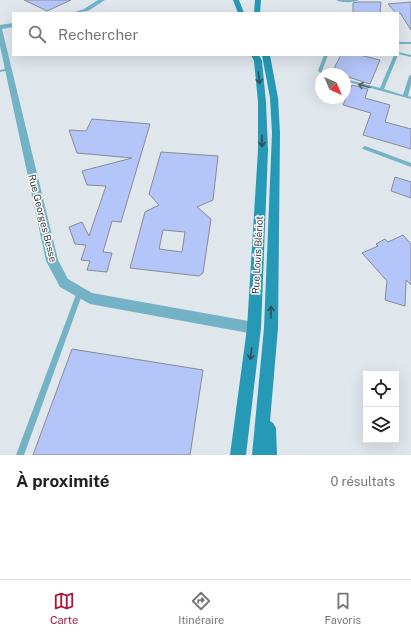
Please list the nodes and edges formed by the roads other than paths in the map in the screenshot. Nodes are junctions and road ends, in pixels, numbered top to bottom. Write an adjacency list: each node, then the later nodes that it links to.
1 (102, 0): 7 (street)
2 (236, 0): 8 (main road)
3 (258, 0): 9 (main road)
4 (339, 0): 5 (street)
5 (349, 0): 6 (street)
6 (356, 0)
7 (79, 12)
8 (241, 12)
9 (257, 12)
10 (12, 25): 11 (street)
11 (0, 31): 21 (street, Rue Georges Besse)
12 (399, 43): 13 (lane)
13 (411, 44)
14 (399, 53): 19 (lane)
15 (256, 56): 30 (main road, Rue Louis Blériot, one-way to 30)
16 (266, 56): 31 (main road, Rue Louis Blériot, one-way to 16)
17 (326, 56): 20 (lane)
18 (396, 56): 24 (lane)
19 (411, 56)
20 (321, 68)
21 (4, 70): 29 (street, Rue Georges Besse)
22 (411, 76): 25 (lane)
23 (351, 82): 24 (lane, one-way to 23)
24 (382, 90): 25 (lane)
25 (405, 97): 26 (lane)
26 (411, 98)
27 (365, 148): 28 (lane)
28 (411, 166)
29 (80, 292): 30 (street, Rue Georges Besse); 32 (lane)
30 (254, 328): 33 (main road, Rue Louis Blériot, one-way to 33)
31 (266, 393): 34 (main road, Rue Louis Blériot); 35 (main road)
32 (20, 455)
33 (238, 455)
34 (260, 455)
35 (269, 455)

